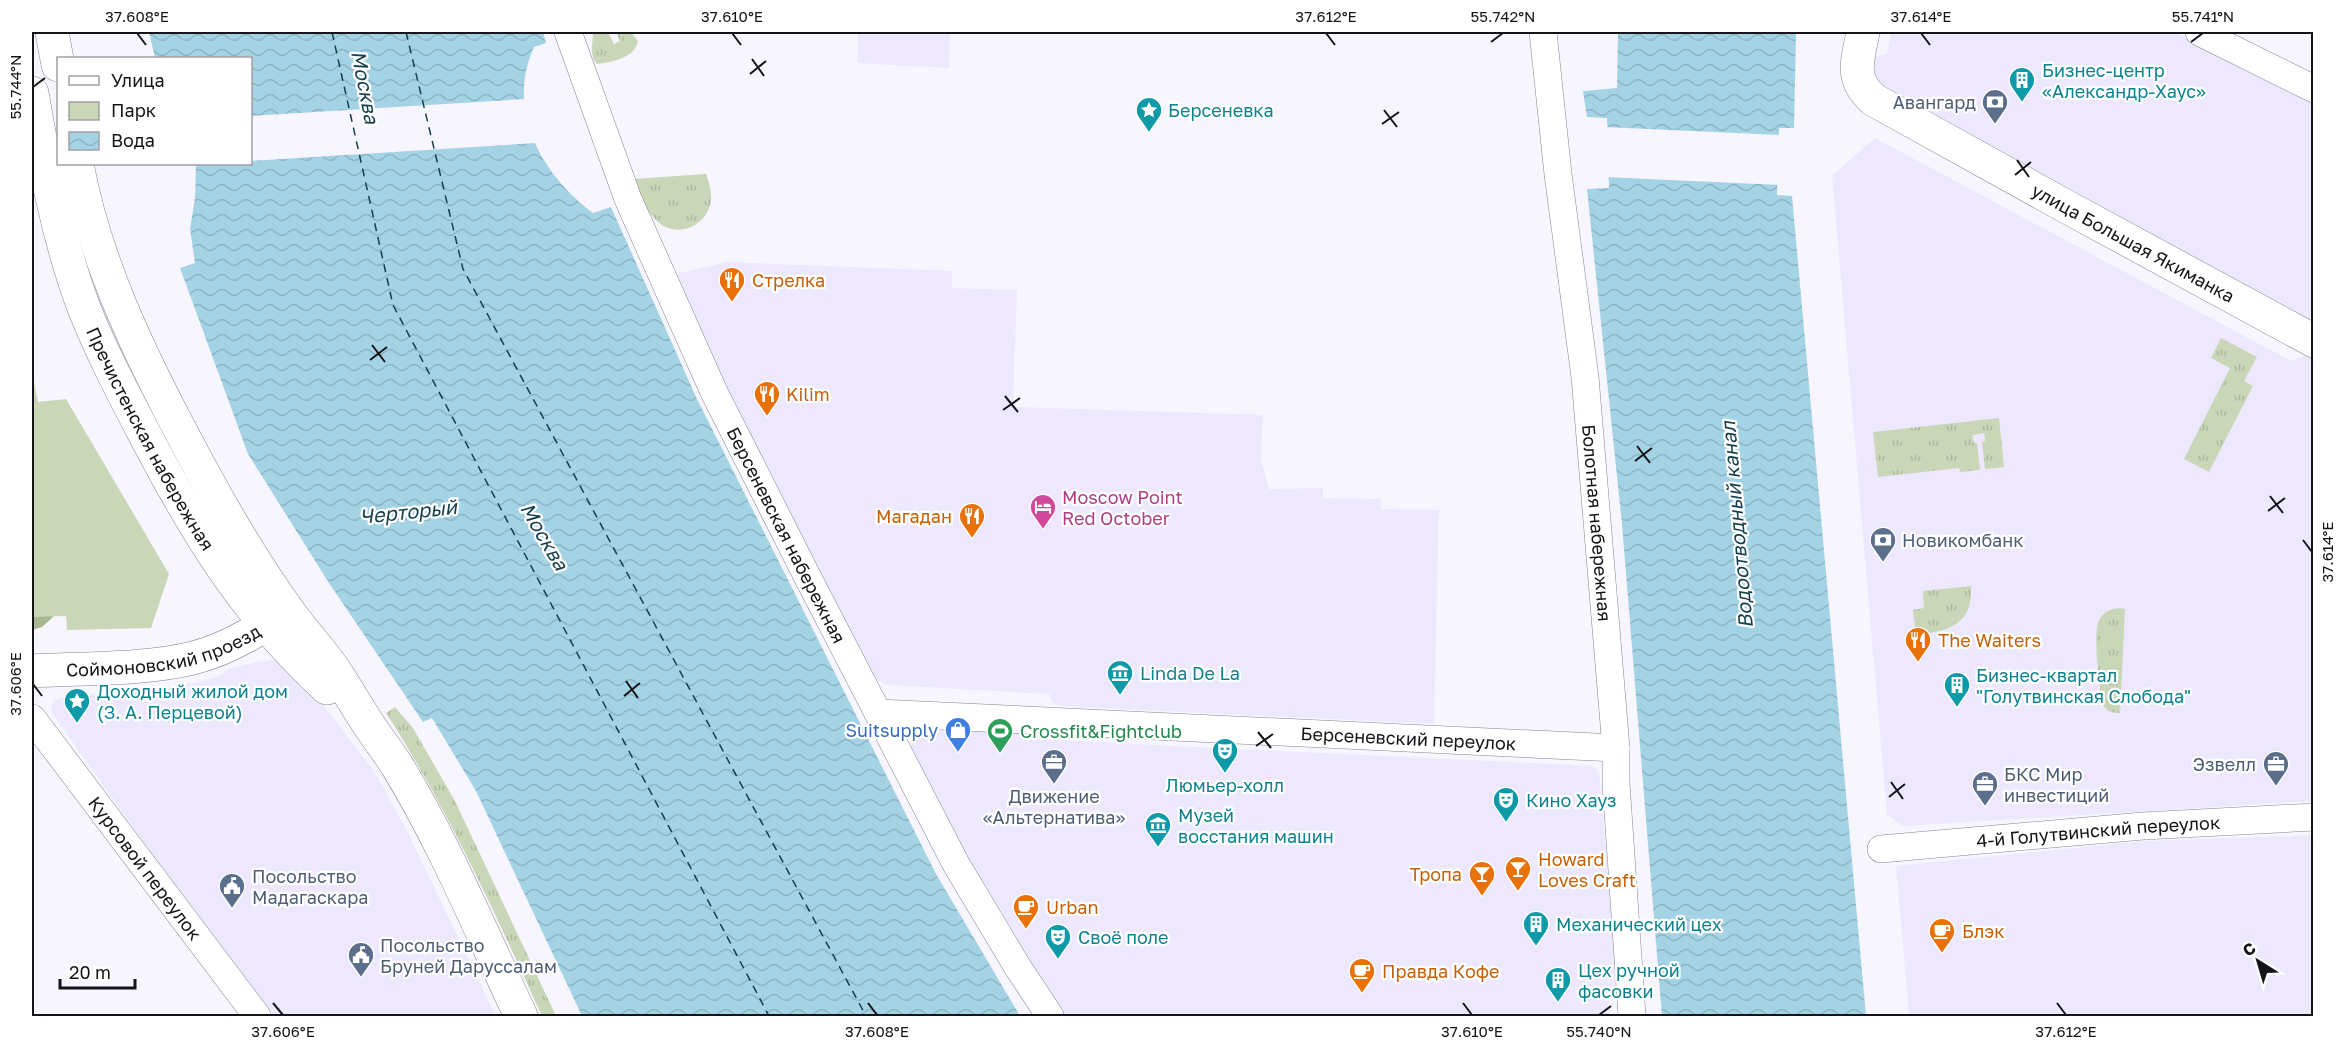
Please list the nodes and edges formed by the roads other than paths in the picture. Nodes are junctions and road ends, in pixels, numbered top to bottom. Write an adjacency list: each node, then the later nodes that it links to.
1 (52, 32): 6 (main road)
2 (568, 32): 13 (street, Берсеневская набережная)
3 (1543, 32): 15 (street, Болотная набережная)
4 (1863, 32): 10 (main road, улица Большая Якиманка)
5 (2199, 32): 7 (street)
6 (57, 60)
7 (2313, 89)
8 (32, 93): 11 (main road, Пречистенская набережная)
9 (77, 165): 11 (main road, Пречистенская набережная)
10 (2313, 342)
11 (276, 617): 12 (main road, Соймоновский проезд); 19 (main road, Пречистенская набережная)
12 (32, 671)
13 (878, 713): 15 (street, Берсеневский переулок); 20 (street, Берсеневская набережная)
14 (32, 718): 18 (street, Курсовой переулок)
15 (1616, 748): 21 (street, Болотная набережная)
16 (2313, 817): 17 (street, 4-й Голутвинский переулок)
17 (1881, 849)
18 (257, 1017)
19 (521, 1017)
20 (1050, 1017)
21 (1632, 1017)

